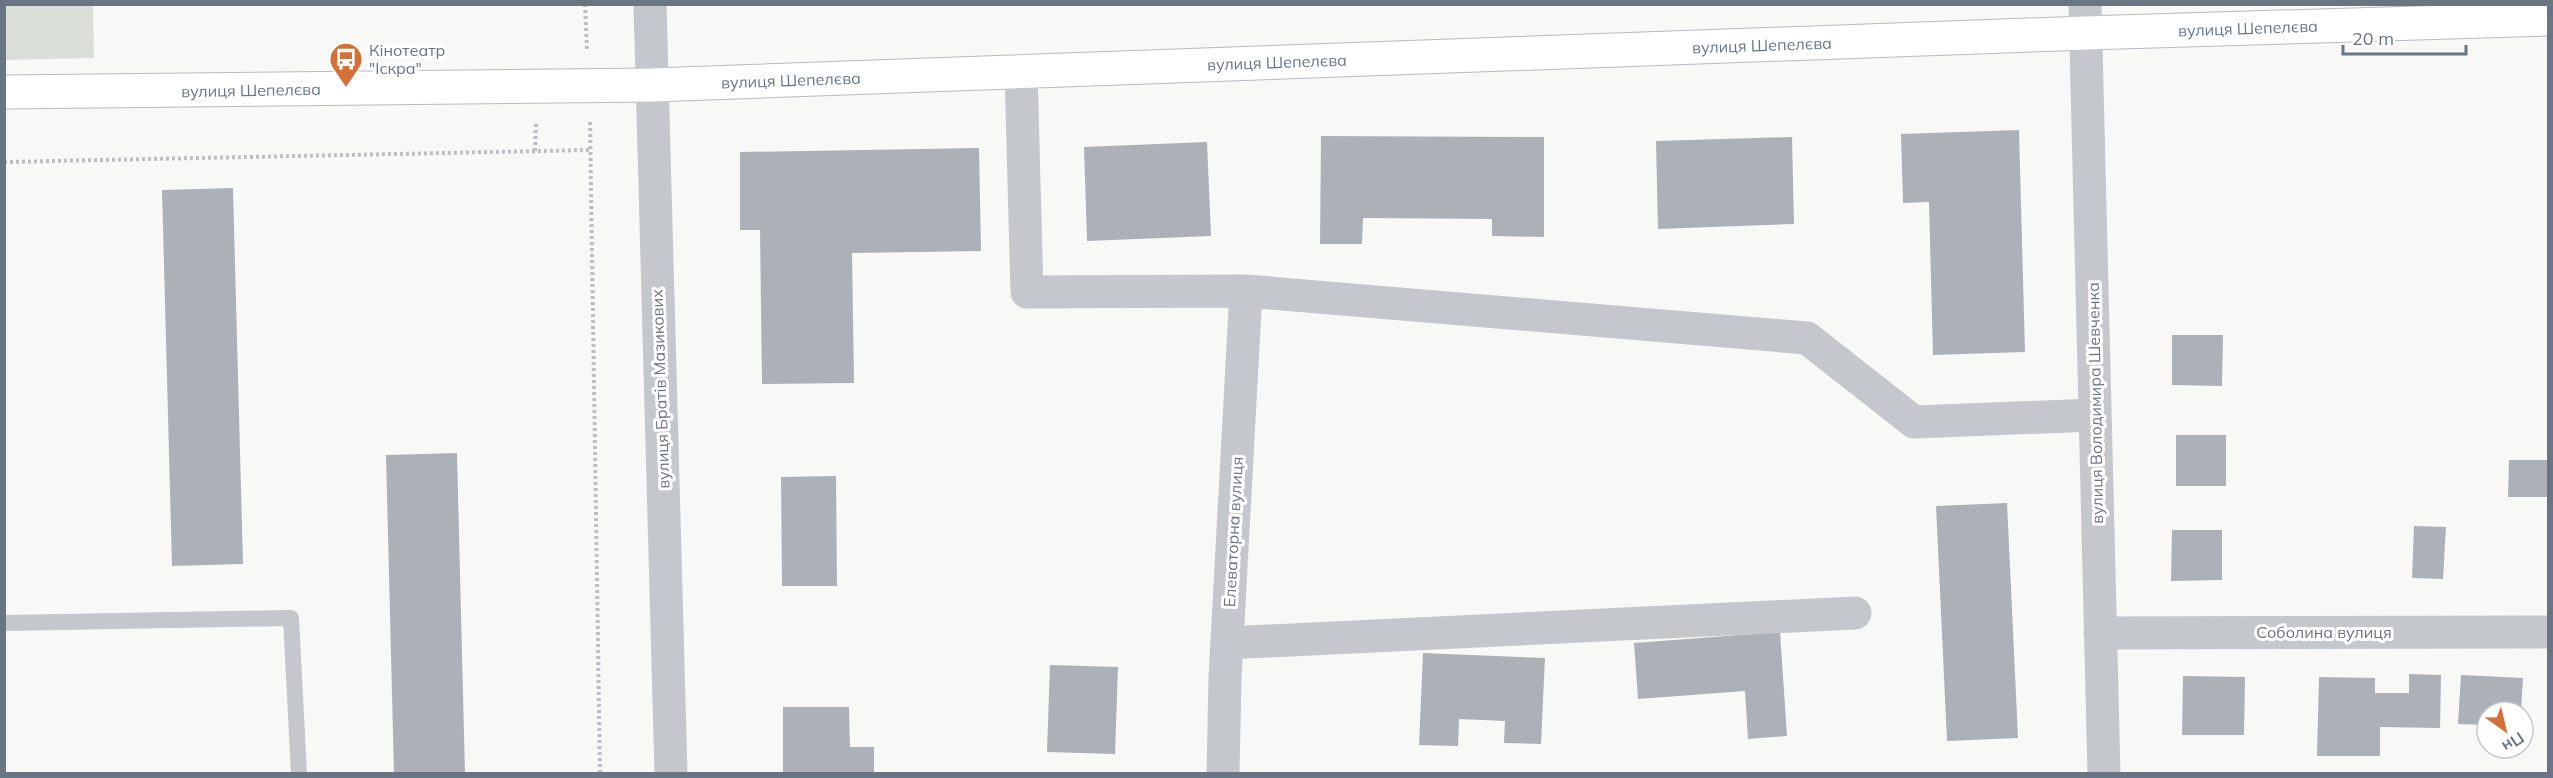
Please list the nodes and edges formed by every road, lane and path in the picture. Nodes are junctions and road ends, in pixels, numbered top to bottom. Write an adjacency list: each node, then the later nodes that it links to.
1 (585, 4): 7 (path)
2 (650, 4): 6 (street, вулиця Братів Мазикових)
3 (2085, 19): 4 (street, вулиця Шепелєва); 5 (street, вулиця Шепелєва); 12 (street, вулиця Володимира Шевченка)
4 (2548, 19)
5 (1021, 71): 6 (street, вулиця Шепелєва); 11 (street)
6 (652, 85): 7 (street, вулиця Шепелєва); 20 (street, вулиця Братів Мазикових)
7 (589, 86): 8 (street, вулиця Шепелєва); 9 (path)
8 (4, 92)
9 (590, 150): 10 (path); 19 (path)
10 (4, 162)
11 (1246, 291): 12 (street); 17 (street, Елеваторна вулиця)
12 (2095, 415): 16 (street, вулиця Володимира Шевченка)
13 (1855, 613): 17 (street)
14 (4, 622): 18 (lane)
15 (2548, 632): 16 (street, Соболина вулиця)
16 (2100, 633): 22 (street, вулиця Володимира Шевченка)
17 (1227, 643): 21 (street, Елеваторна вулиця)
18 (299, 774)
19 (600, 774)
20 (671, 774)
21 (1223, 774)
22 (2104, 774)

